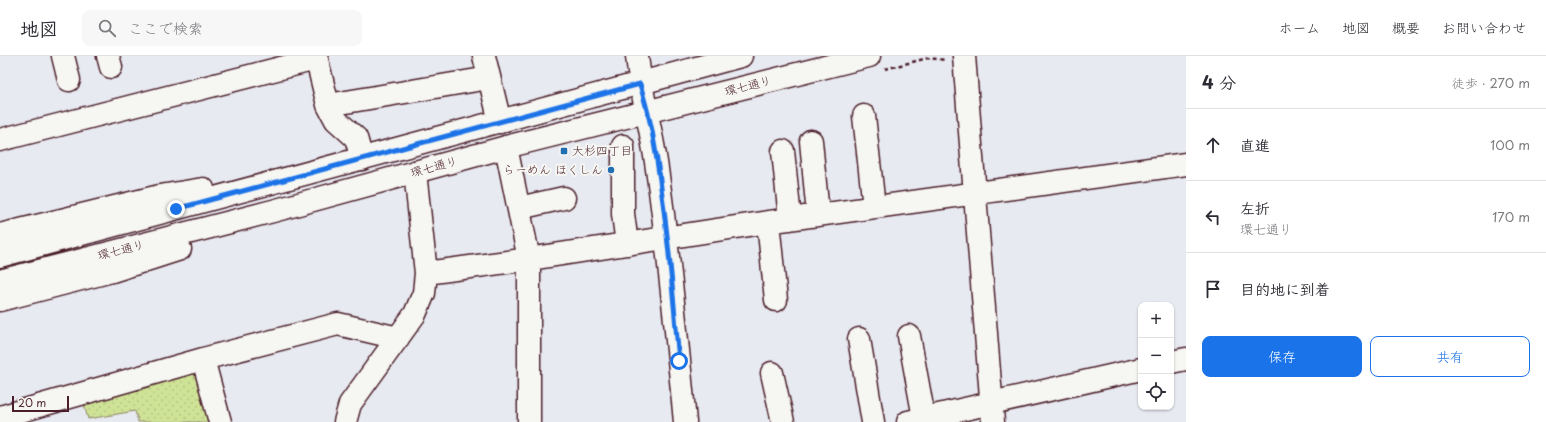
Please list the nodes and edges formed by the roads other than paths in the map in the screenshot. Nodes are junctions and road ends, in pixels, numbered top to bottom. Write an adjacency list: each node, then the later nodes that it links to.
1 (63, 56): 9 (street)
2 (484, 56): 8 (street)
3 (637, 56): 10 (street)
4 (316, 58): 11 (street); 15 (street)
5 (728, 58): 10 (street, 環七通り)
6 (958, 58): 26 (street)
7 (873, 63): 12 (street, 環七通り)
8 (489, 78): 11 (street); 14 (street)
9 (69, 80)
10 (640, 84): 12 (street); 14 (street, 環七通り)
11 (328, 105): 20 (street)
12 (646, 111): 18 (street, 環七通り); 22 (street)
13 (864, 116): 28 (street)
14 (500, 122): 20 (street, 環七通り)
15 (0, 140)
16 (811, 142): 31 (street)
17 (624, 146): 24 (street)
18 (506, 147): 23 (street, 環七通り); 29 (street)
19 (783, 151): 32 (street)
20 (362, 159): 25 (street, 環七通り)
21 (1186, 164): 26 (street)
22 (657, 168): 24 (street); 35 (street)
23 (416, 172): 30 (street, 環七通り); 39 (street)
24 (625, 173): 36 (street)
25 (264, 185): 34 (street); 37 (street, 環七通り)
26 (976, 193): 28 (street); 51 (street)
27 (564, 198): 29 (street)
28 (874, 207): 31 (street)
29 (519, 208): 38 (street)
30 (274, 211): 40 (street, 環七通り); 41 (street)
31 (818, 215): 32 (street)
32 (790, 219): 33 (street)
33 (768, 222): 35 (street); 42 (street)
34 (0, 235)
35 (667, 238): 36 (street); 57 (street)
36 (627, 244): 38 (street)
37 (0, 256)
38 (529, 259): 39 (street); 56 (street)
39 (426, 273): 44 (street)
40 (0, 281)
41 (0, 300)
42 (776, 300)
43 (910, 336): 53 (street)
44 (398, 338): 46 (street); 55 (street)
45 (859, 339): 59 (street)
46 (204, 359): 52 (street); 54 (street)
47 (1186, 359): 48 (street)
48 (1174, 361)
49 (1138, 370): 51 (street)
50 (772, 373): 58 (street)
51 (991, 413): 53 (street)
52 (1, 417)
53 (916, 420)
54 (220, 422)
55 (345, 422)
56 (529, 422)
57 (685, 422)
58 (783, 422)
59 (873, 422)

